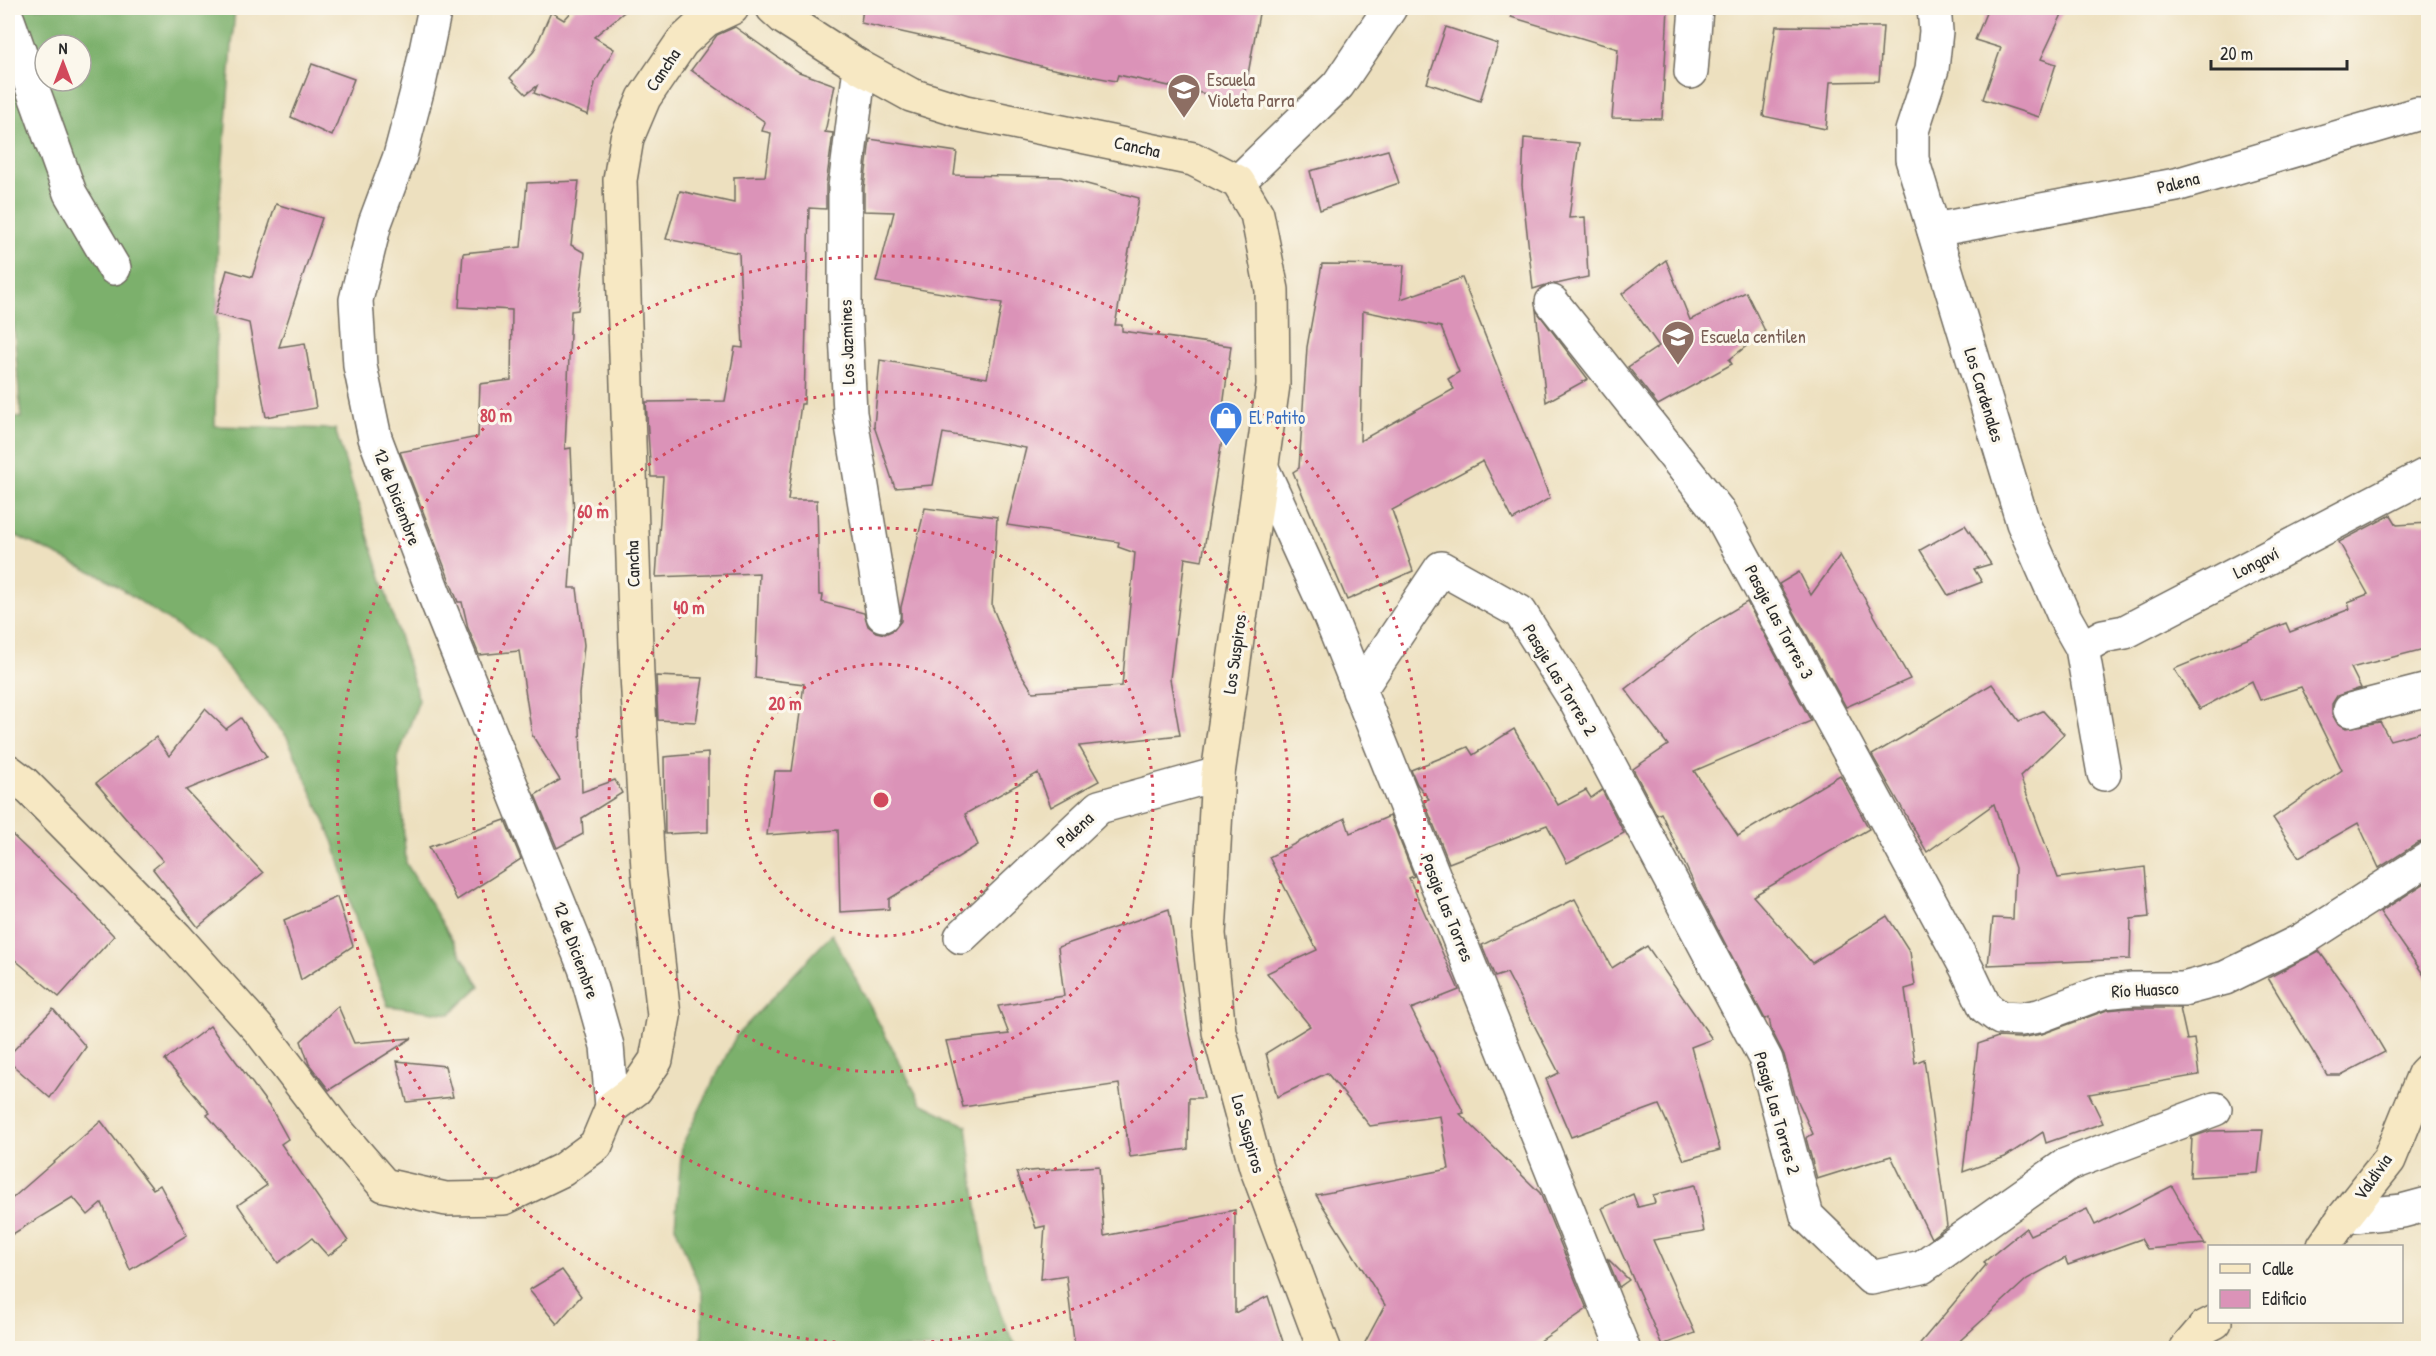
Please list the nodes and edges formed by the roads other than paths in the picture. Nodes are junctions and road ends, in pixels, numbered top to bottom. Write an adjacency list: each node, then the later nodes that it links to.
1 (435, 8): 29 (street, 12 de Diciembre)
2 (732, 8): 29 (street, Cancha)
3 (773, 8): 8 (street, Cancha)
4 (1390, 8): 11 (street)
5 (1696, 8): 9 (street)
6 (1934, 8): 12 (street, Los Cardenales)
7 (8, 20): 13 (street)
8 (860, 67): 11 (street, Cancha); 17 (street, Los Jazmines)
9 (1691, 72)
10 (2417, 114): 12 (street, Palena)
11 (1239, 182): 15 (street, Los Suspiros)
12 (1934, 230): 18 (street, Los Cardenales)
13 (114, 268)
14 (1552, 302): 27 (street, Pasaje Las Torres 3)
15 (1263, 470): 20 (street, Pasaje Las Torres); 23 (street, Los Suspiros)
16 (2428, 474): 18 (street, Longaví)
17 (883, 615)
18 (2082, 648): 24 (street, Los Cardenales)
19 (2428, 690): 21 (street)
20 (1359, 691): 30 (street, Pasaje Las Torres 2); 36 (street, Pasaje Las Torres)
21 (2350, 710)
22 (8, 771): 29 (street, 12 de Diciembre)
23 (1218, 774): 26 (street, Palena); 35 (street, Los Suspiros)
24 (2104, 774)
25 (2428, 859): 27 (street, Río Huasco)
26 (962, 936)
27 (1967, 969)
28 (2428, 1070): 32 (street, Valdivia)
29 (612, 1107)
30 (2215, 1108)
31 (2428, 1204): 32 (street)
32 (2344, 1217): 33 (street, Valdivia)
33 (2325, 1245)
34 (2213, 1323): 37 (street)
35 (1324, 1348)
36 (1623, 1348)
37 (2187, 1348)

